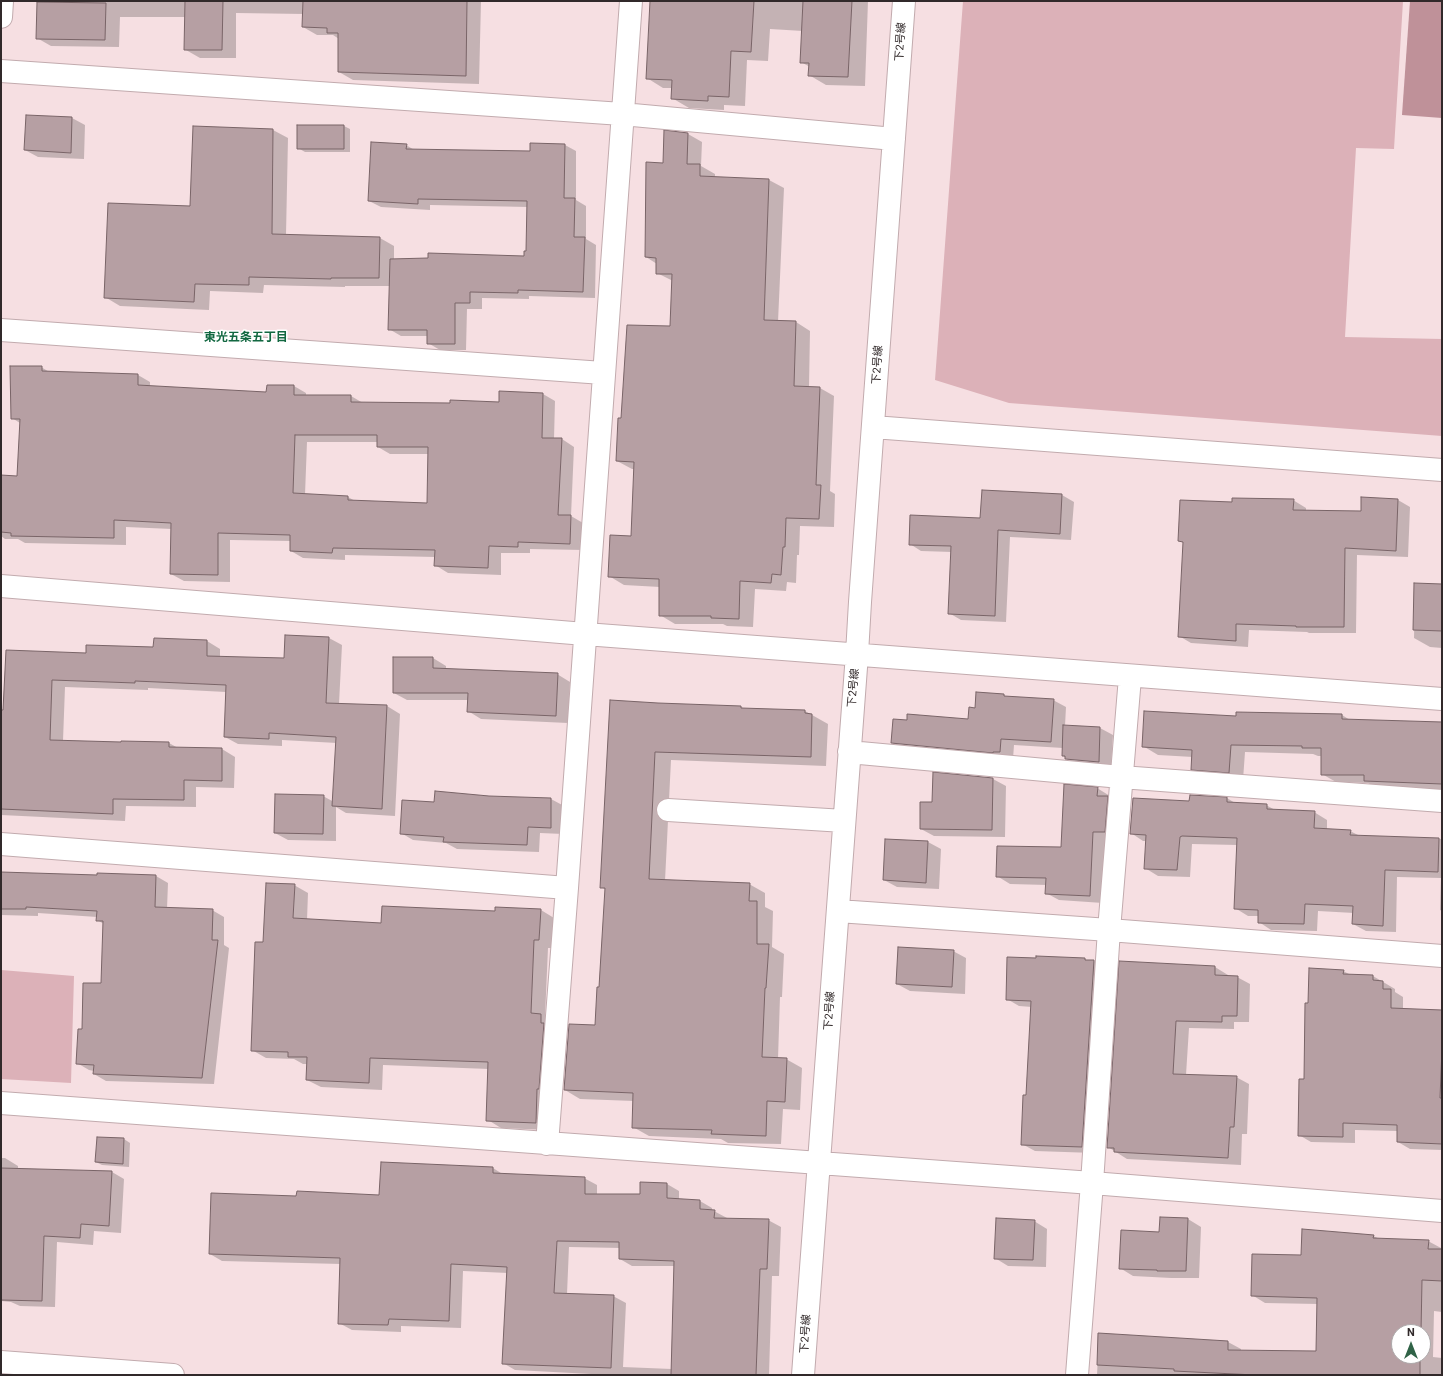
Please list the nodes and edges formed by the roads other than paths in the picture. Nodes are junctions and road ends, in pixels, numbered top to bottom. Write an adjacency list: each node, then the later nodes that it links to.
1 (2, 1): 4 (street)
2 (631, 1): 6 (street)
3 (904, 1): 7 (street, 下2号線)
4 (1, 17)
5 (1, 71): 6 (street)
6 (622, 114): 7 (street); 9 (street)
7 (894, 139): 10 (street, 下2号線)
8 (1, 330): 9 (street)
9 (603, 373): 13 (street)
10 (873, 427): 11 (street); 14 (street, 下2号線)
11 (1442, 470)
12 (1, 586): 13 (street)
13 (584, 634): 14 (street); 23 (street)
14 (857, 654): 15 (street); 17 (street, 下2号線)
15 (1130, 677): 16 (street); 18 (street)
16 (1442, 699)
17 (849, 752): 18 (street); 21 (street, 下2号線)
18 (1121, 777): 19 (street); 25 (street)
19 (1442, 801)
20 (668, 810): 21 (street)
21 (844, 821): 24 (street, 下2号線)
22 (1, 844): 23 (street)
23 (567, 888): 28 (street)
24 (838, 911): 25 (street); 29 (street, 下2号線)
25 (1110, 930): 26 (street); 30 (street)
26 (1442, 956)
27 (1, 1103): 28 (street)
28 (546, 1144): 29 (street)
29 (818, 1164): 30 (street); 34 (street, 下2号線)
30 (1092, 1183): 31 (street); 35 (street)
31 (1442, 1211)
32 (1, 1362): 33 (street)
33 (173, 1375)
34 (803, 1375)
35 (1076, 1375)

